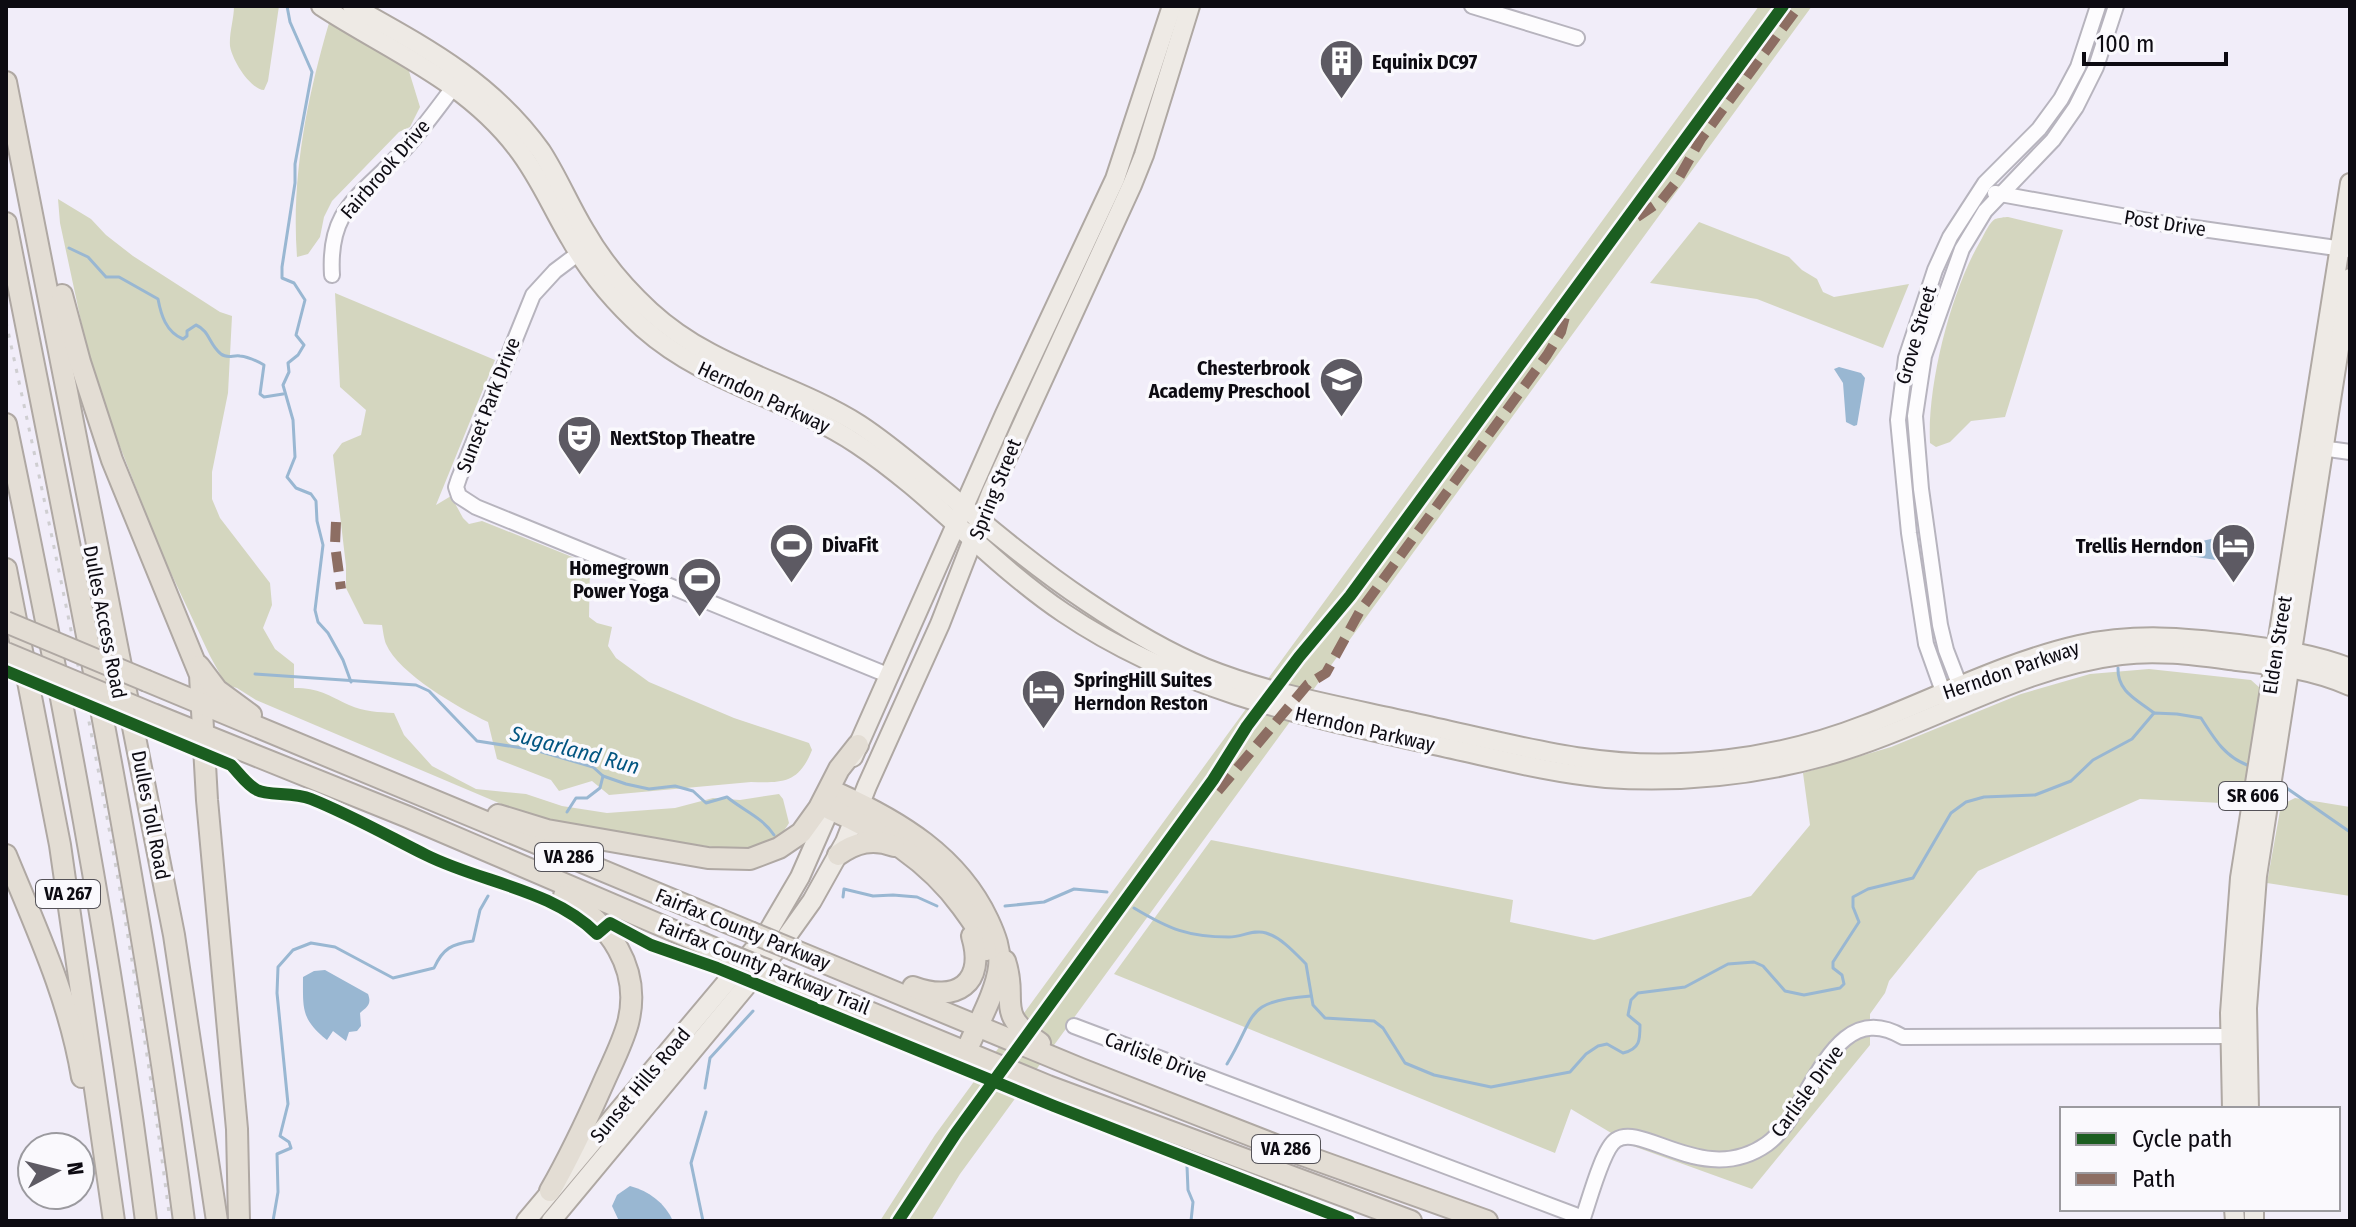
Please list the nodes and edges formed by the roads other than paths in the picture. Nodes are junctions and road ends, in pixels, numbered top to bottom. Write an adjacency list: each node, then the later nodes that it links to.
1 (321, 6): 9 (main road, Herndon Parkway)
2 (352, 6): 9 (main road, Herndon Parkway)
3 (1172, 6): 23 (main road, Spring Street)
4 (1190, 6): 23 (main road, Spring Street)
5 (1472, 6): 8 (street)
6 (2098, 6): 13 (street, Grove Street)
7 (2116, 6): 14 (street, Grove Street)
8 (1577, 38)
9 (459, 79): 17 (main road, Herndon Parkway); 18 (street, Fairbrook Drive); 23 (main road, Herndon Parkway)
10 (6, 82): 11 (highway, Dulles Toll Road)
11 (21, 154): 29 (highway); 35 (highway, Dulles Toll Road)
12 (2350, 183): 16 (main road, Elden Street)
13 (1981, 188): 14 (street, Post Drive); 33 (street, Grove Street)
14 (2000, 194): 16 (street, Post Drive); 33 (street, Grove Street)
15 (6, 223): 61 (highway, Dulles Access Road)
16 (2345, 250): 21 (main road, Elden Street)
17 (579, 253): 24 (main road, Herndon Parkway); 31 (street, Sunset Park Drive)
18 (332, 275)
19 (2350, 278): 21 (main road, Elden Street)
20 (6, 424): 60 (highway)
21 (2316, 448): 22 (street); 28 (main road, Elden Street)
22 (2350, 452)
23 (972, 514): 24 (main road, Spring Street); 33 (main road, Herndon Parkway)
24 (964, 533): 31 (main road, Spring Street); 33 (main road, Herndon Parkway); 41 (main road, Spring Street)
25 (6, 569): 59 (highway, VA 267)
26 (6, 622): 34 (highway, Fairfax County Parkway / VA 286, bridge)
27 (6, 653): 35 (highway, Fairfax County Parkway / VA 286, bridge)
28 (2283, 659): 30 (main road, Herndon Parkway); 32 (main road, Herndon Parkway); 33 (main road, Herndon Parkway); 52 (main road, Elden Street / SR 606)
29 (195, 661): 34 (highway); 37 (highway)
30 (2350, 668)
31 (890, 676): 38 (main road, Spring Street)
32 (2350, 686)
33 (1954, 697)
34 (201, 703): 36 (highway); 37 (highway, Fairfax County Parkway / VA 286)
35 (130, 704): 36 (highway, Fairfax County Parkway / VA 286, bridge); 62 (highway, Dulles Toll Road)
36 (203, 735): 45 (highway, Fairfax County Parkway / VA 286); 63 (highway)
37 (284, 737): 39 (highway, Fairfax County Parkway / VA 286)
38 (858, 745): 39 (highway); 40 (main road, Spring Street)
39 (412, 791): 48 (highway, Fairfax County Parkway / VA 286)
40 (833, 801): 41 (highway); 48 (main road, Spring Street)
41 (857, 812): 42 (highway); 44 (main road, Spring Street); 47 (highway)
42 (908, 851): 44 (highway); 46 (highway)
43 (6, 855): 59 (highway)
44 (838, 855): 48 (main road, Spring Street)
45 (502, 859): 48 (highway, Fairfax County Parkway / VA 286, bridge); 57 (highway)
46 (964, 910): 49 (highway); 50 (highway)
47 (999, 950): 50 (highway); 54 (highway)
48 (763, 953): 49 (highway, Fairfax County Parkway / VA 286, bridge); 53 (highway, Fairfax County Parkway / VA 286); 57 (main road, Sunset Hills Road); 65 (main road, Sunset Hills Road)
49 (844, 971): 50 (highway, Fairfax County Parkway / VA 286)
50 (972, 1023): 53 (highway); 54 (highway, Fairfax County Parkway / VA 286)
51 (1074, 1026): 52 (street, Carlisle Drive)
52 (2238, 1036): 55 (main road, Elden Street / SR 606); 56 (main road, Elden Street / SR 606)
53 (960, 1050): 66 (highway, Fairfax County Parkway / VA 286)
54 (1081, 1069): 58 (highway, Fairfax County Parkway / VA 286)
55 (2232, 1107)
56 (2249, 1107)
57 (550, 1191): 64 (main road, Sunset Hills Road)
58 (1467, 1218)
59 (114, 1221)
60 (146, 1221)
61 (184, 1221)
62 (217, 1221)
63 (239, 1221)
64 (526, 1221)
65 (551, 1221)
66 (1411, 1221)

